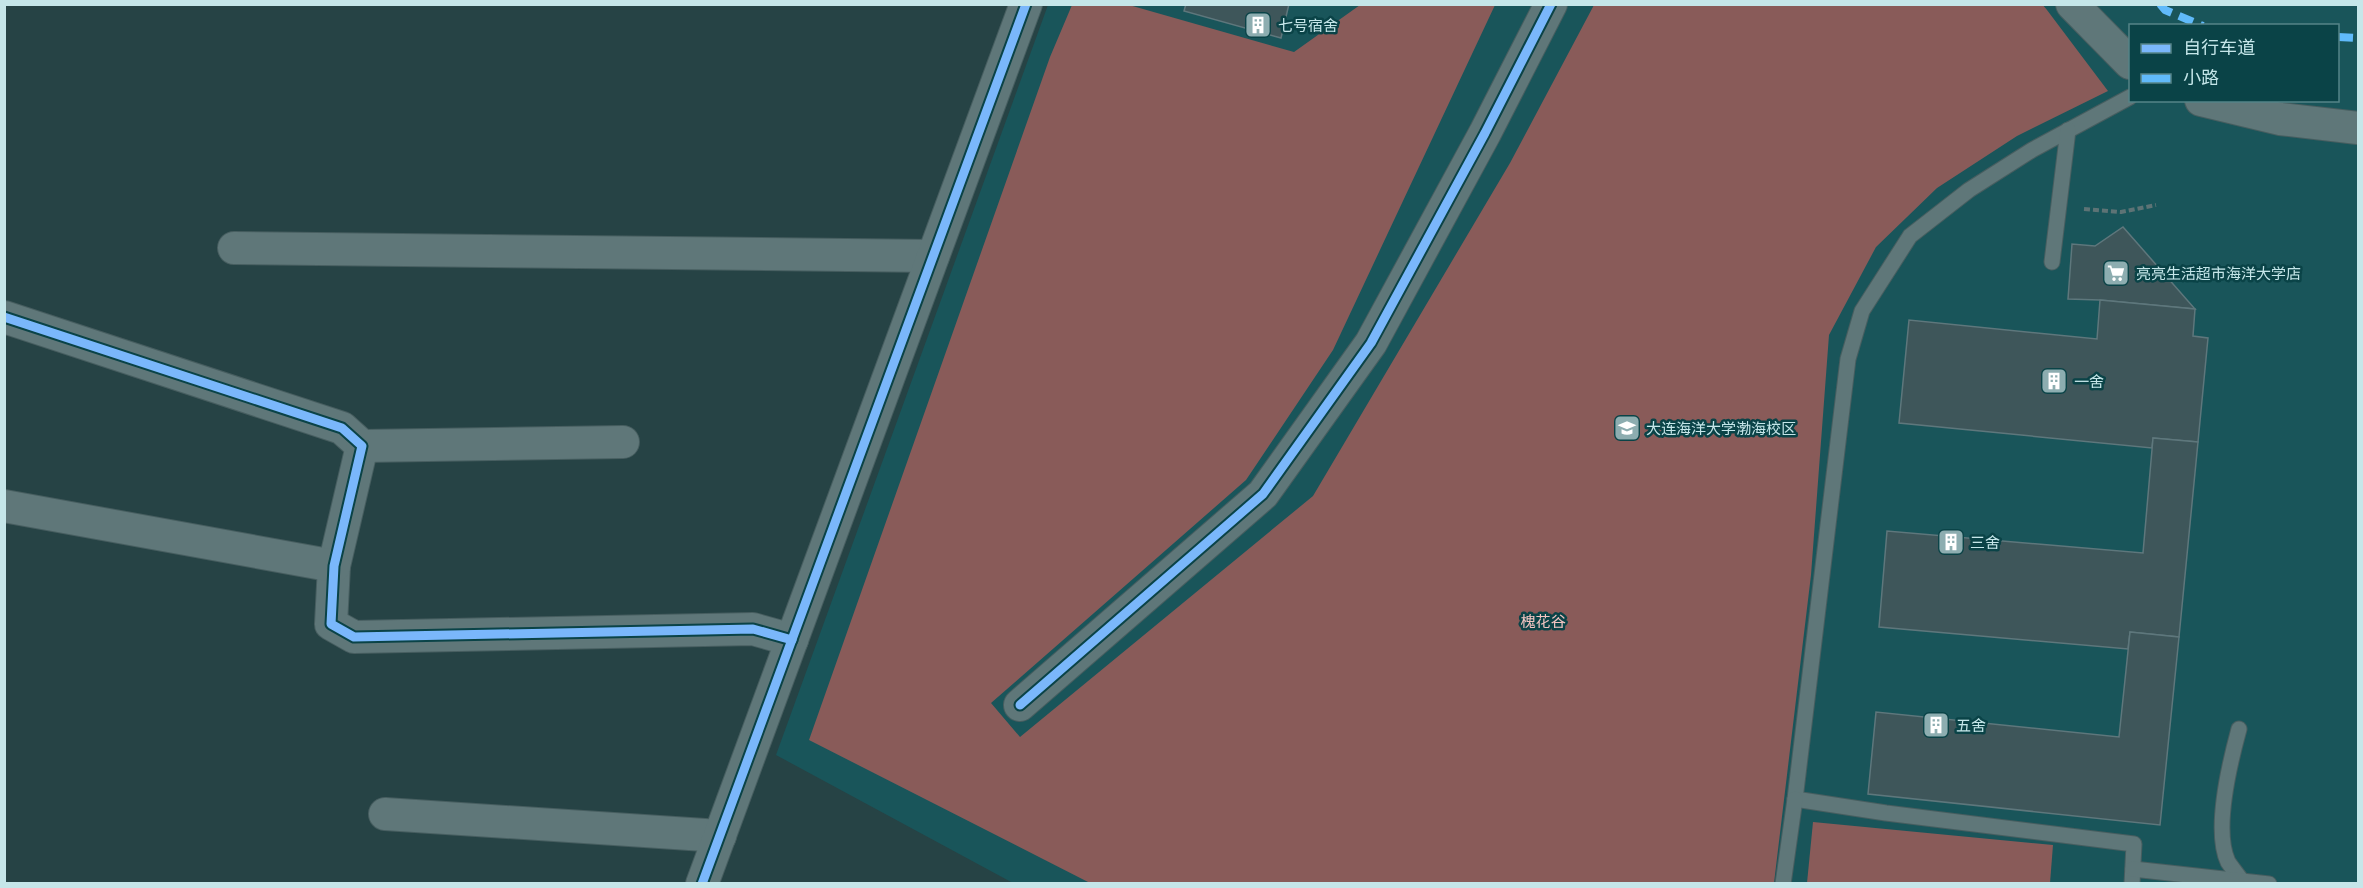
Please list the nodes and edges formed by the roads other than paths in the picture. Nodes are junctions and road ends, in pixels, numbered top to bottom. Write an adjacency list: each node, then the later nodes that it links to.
1 (1026, 4): 10 (street)
2 (1551, 4): 18 (street)
3 (2072, 4): 4 (street)
4 (2129, 62)
5 (2129, 98): 8 (lane)
6 (2209, 102): 7 (street)
7 (2358, 128)
8 (2068, 130): 11 (lane); 20 (lane)
9 (234, 248): 10 (street)
10 (933, 256): 17 (street)
11 (2052, 262)
12 (4, 317): 14 (street)
13 (623, 442): 14 (street)
14 (362, 446): 16 (street)
15 (4, 506): 16 (street)
16 (334, 566): 17 (street)
17 (792, 640): 22 (street)
18 (1020, 705)
19 (2239, 729): 24 (lane)
20 (1795, 799): 23 (lane); 26 (lane)
21 (385, 814): 22 (street)
22 (720, 836): 25 (street)
23 (2132, 876): 24 (lane)
24 (2242, 881): 27 (lane)
25 (702, 884)
26 (1783, 884)
27 (2269, 884)

